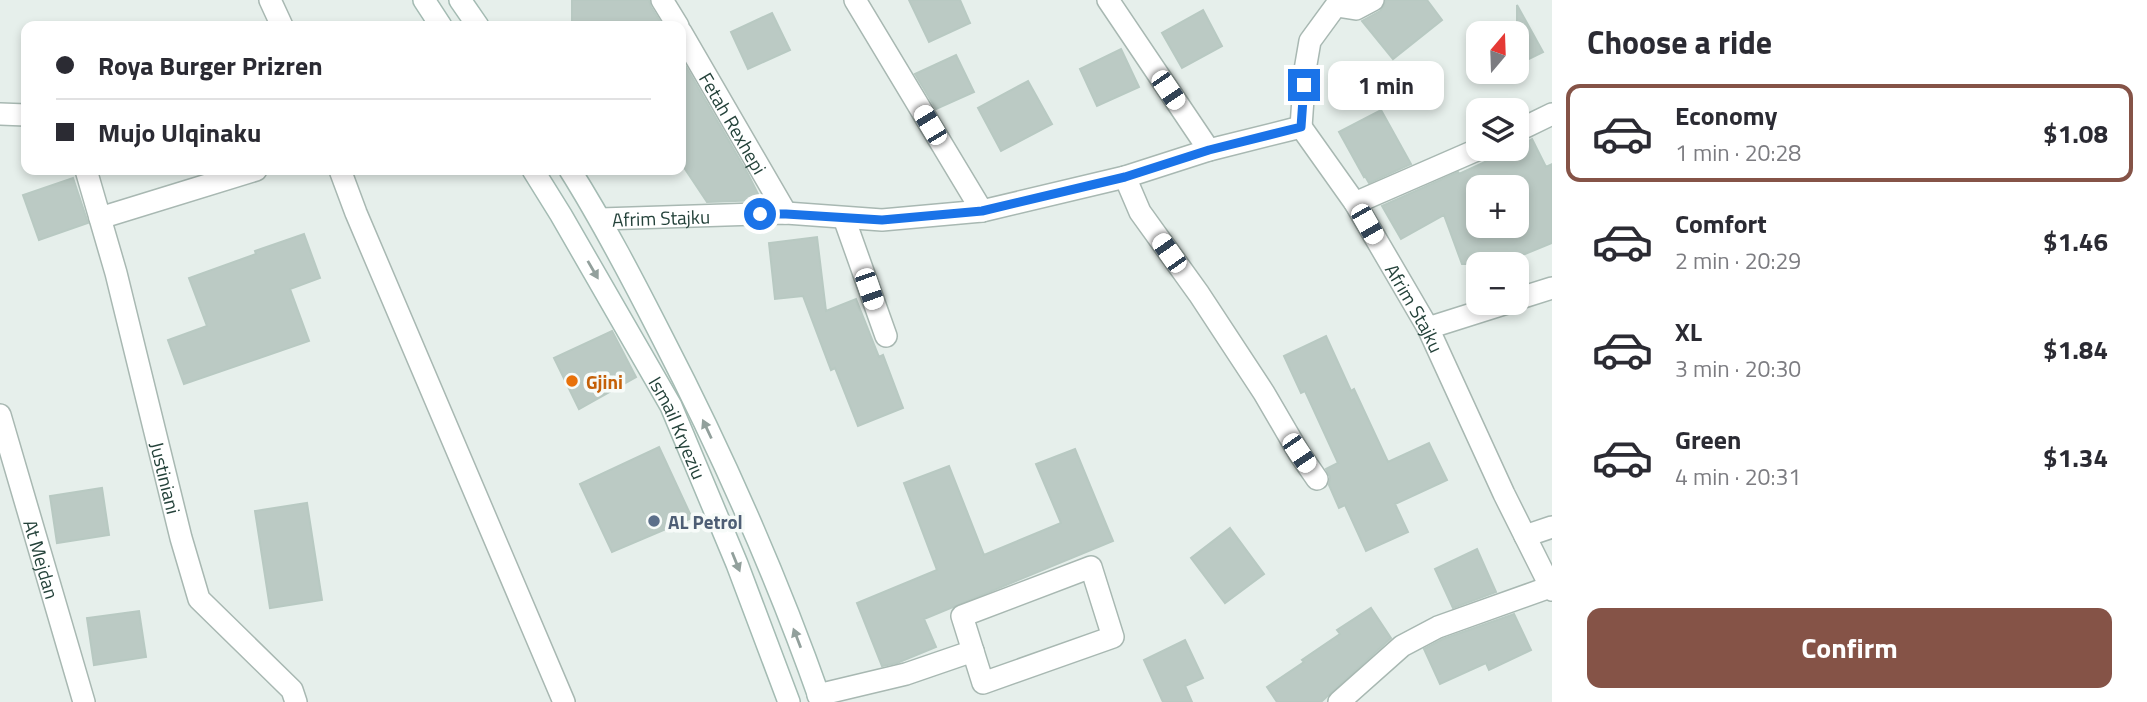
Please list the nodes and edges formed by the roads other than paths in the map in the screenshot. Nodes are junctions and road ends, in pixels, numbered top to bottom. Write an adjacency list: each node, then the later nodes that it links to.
1 (270, 0): 9 (street)
2 (424, 0): 10 (street)
3 (460, 0): 11 (street)
4 (662, 0): 12 (street)
5 (855, 0): 28 (street)
6 (1108, 0): 19 (street)
7 (1373, 0): 8 (street)
8 (1338, 3): 18 (street)
9 (280, 21)
10 (438, 21)
11 (475, 21)
12 (675, 21)
13 (686, 41): 29 (street, Fetah Rexhepi)
14 (0, 114): 16 (street)
15 (1552, 114): 17 (street)
16 (21, 115)
17 (1529, 125)
18 (1301, 127): 19 (street, Afrim Stajku); 27 (street, Afrim Stajku)
19 (1209, 150): 26 (street, Afrim Stajku)
20 (1466, 155): 27 (street)
21 (87, 175): 30 (street, Justiniani)
22 (240, 175): 30 (street)
23 (342, 175): 48 (street)
24 (536, 175): 33 (street, Ismail Kryeziu)
25 (573, 175): 32 (street, Ismail Kryeziu)
26 (1125, 177): 28 (street, Afrim Stajku); 40 (street)
27 (1355, 204): 37 (street, Afrim Stajku)
28 (982, 211): 31 (street, Afrim Stajku)
29 (786, 214): 31 (street, Afrim Stajku); 32 (street, Afrim Stajku)
30 (100, 218): 47 (street, Justiniani)
31 (844, 218): 38 (street)
32 (601, 219): 33 (street); 45 (street, Ismail Kryeziu, one-way to 32)
33 (571, 232): 49 (street, Ismail Kryeziu, one-way to 49)
34 (1552, 288): 35 (street)
35 (1529, 295)
36 (1469, 315): 37 (street)
37 (1428, 328): 42 (street, Afrim Stajku)
38 (886, 336)
39 (0, 415): 46 (street, At Mejdan)
40 (1317, 479)
41 (1552, 527): 42 (street)
42 (1525, 536): 43 (street, Afrim Stajku)
43 (1551, 589): 50 (street, Afrim Stajku)
44 (973, 651): 44 (street); 45 (street)
45 (820, 698)
46 (84, 702)
47 (296, 702)
48 (564, 702)
49 (789, 702)
50 (1339, 702)

